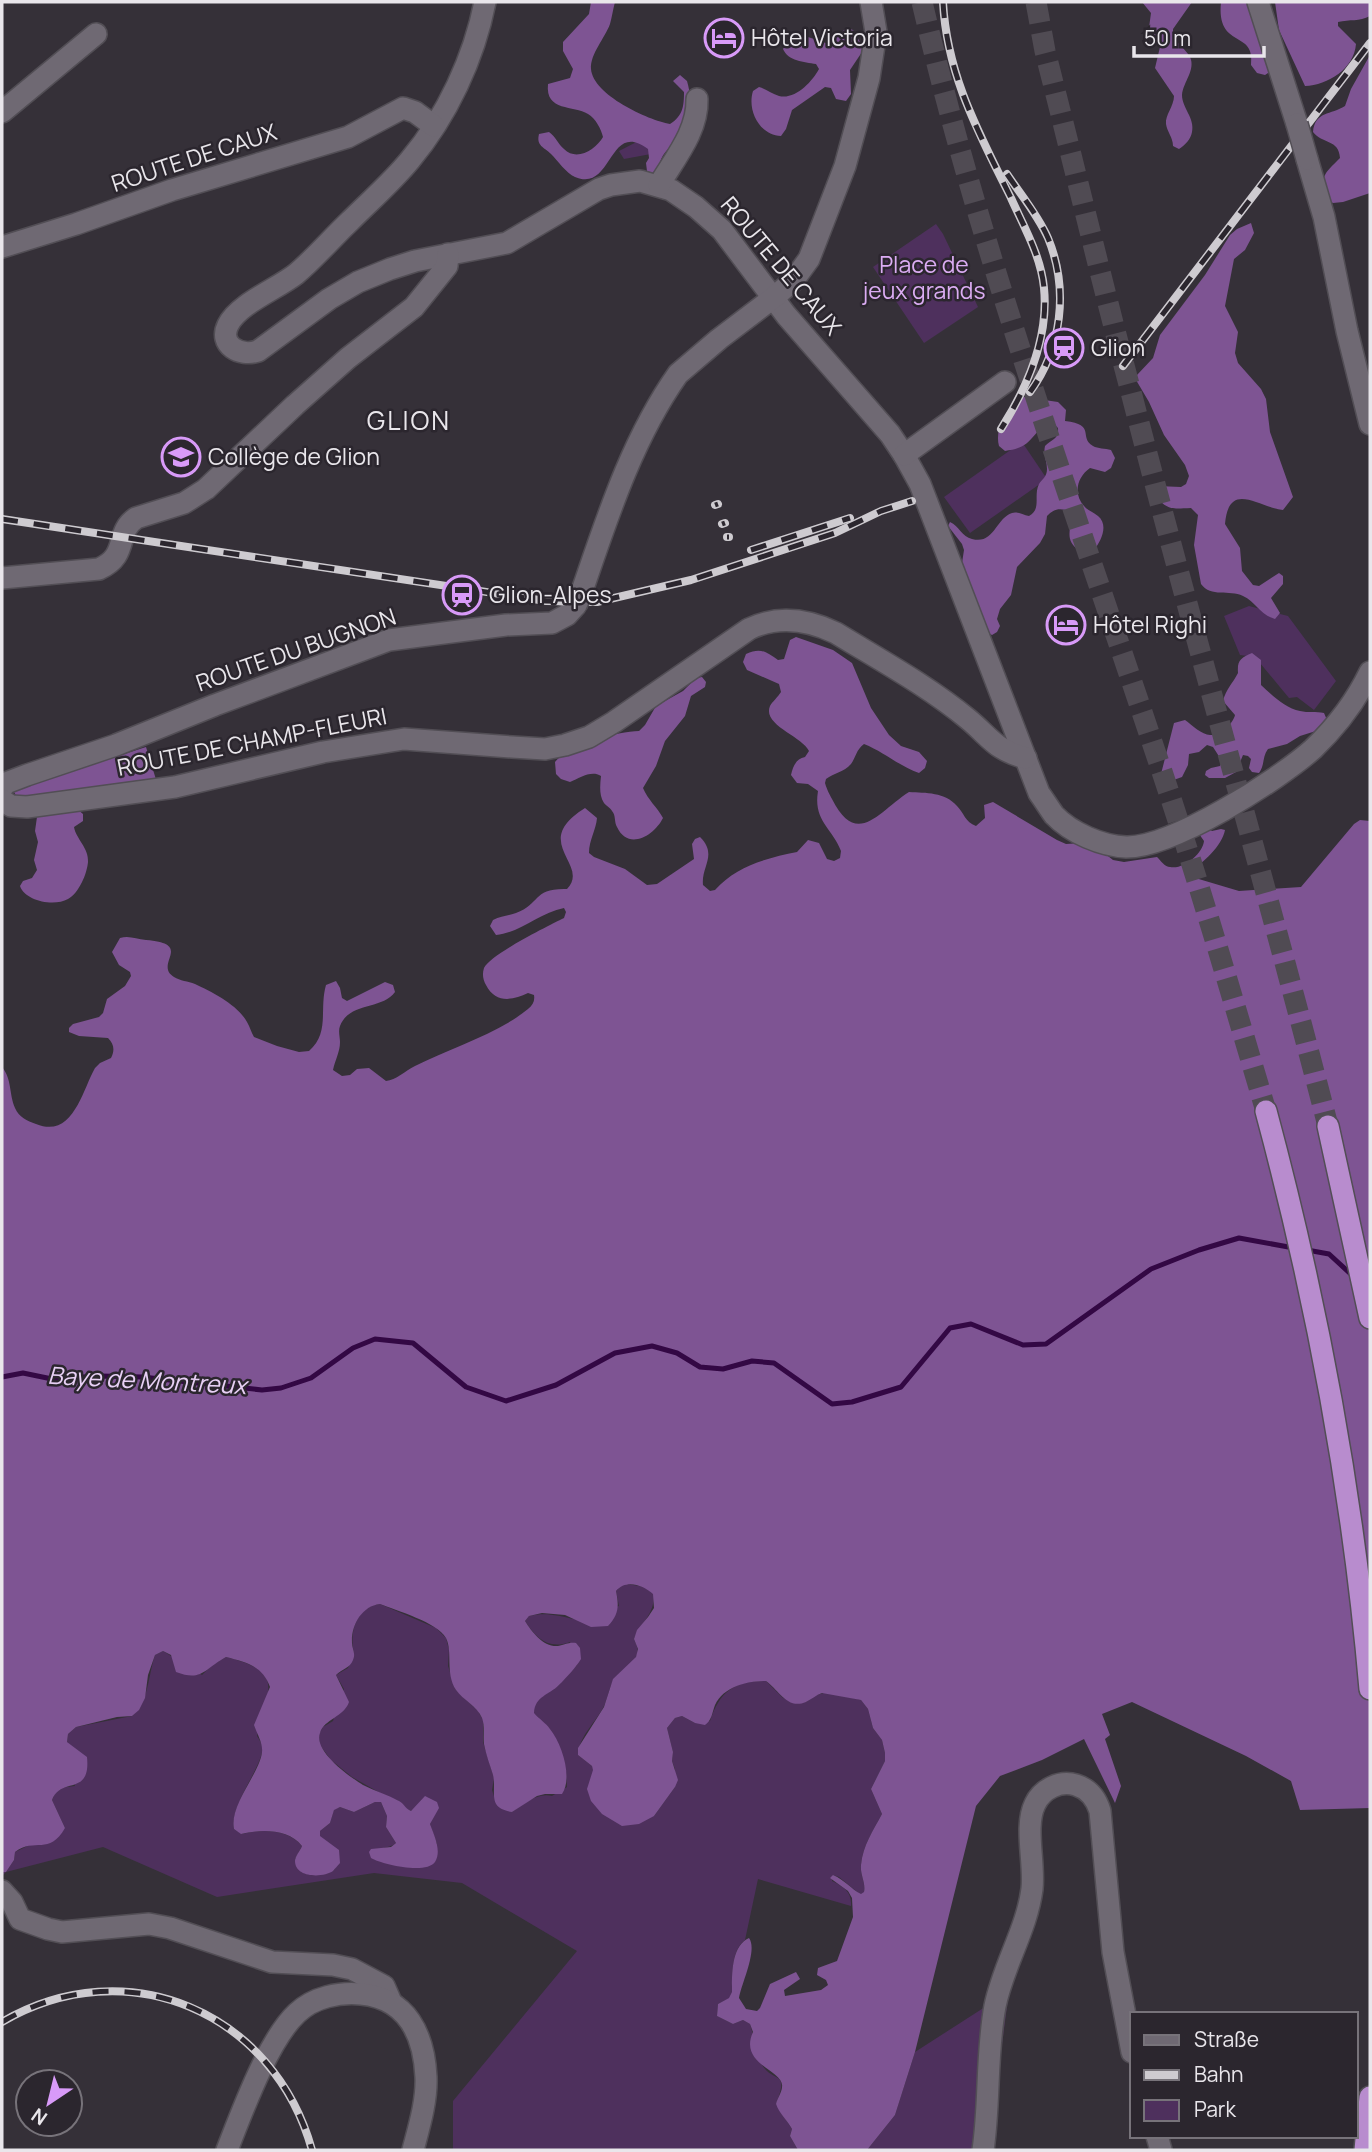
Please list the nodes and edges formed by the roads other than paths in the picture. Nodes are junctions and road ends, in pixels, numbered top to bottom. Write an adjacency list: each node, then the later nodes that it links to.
1 (485, 2): 7 (street, ROUTE DE CAUX)
2 (870, 2): 11 (street, ROUTE DU BUGNON)
3 (1258, 2): 13 (street, bridge)
4 (96, 34): 6 (street)
5 (697, 99): 8 (street)
6 (2, 112)
7 (434, 126): 9 (street, ROUTE DE CAUX); 10 (street, ROUTE DE CAUX)
8 (659, 185): 10 (street, ROUTE DE CAUX); 11 (street, ROUTE DE CAUX)
9 (2, 247)
10 (448, 254): 15 (street)
11 (773, 298): 14 (street, ROUTE DE CAUX); 18 (street, ROUTE DU BUGNON, bridge)
12 (1005, 382): 14 (street)
13 (1370, 424)
14 (904, 455): 17 (street, ROUTE DE CAUX)
15 (2, 578)
16 (1370, 672): 17 (street, ROUTE DE CAUX)
17 (1026, 758): 19 (street, ROUTE DE CHAMP-FLEURI)
18 (2, 788)
19 (2, 800)
20 (1266, 1111): 23 (highway)
21 (1328, 1126): 22 (highway)
22 (1370, 1318)
23 (1370, 1689)
24 (2, 1891): 25 (street)
25 (11, 1922): 26 (street)
26 (391, 2002): 29 (street); 30 (street)
27 (1130, 2041): 31 (street)
28 (1370, 2097): 32 (highway)
29 (227, 2150)
30 (413, 2150)
31 (983, 2150)
32 (1365, 2150)

